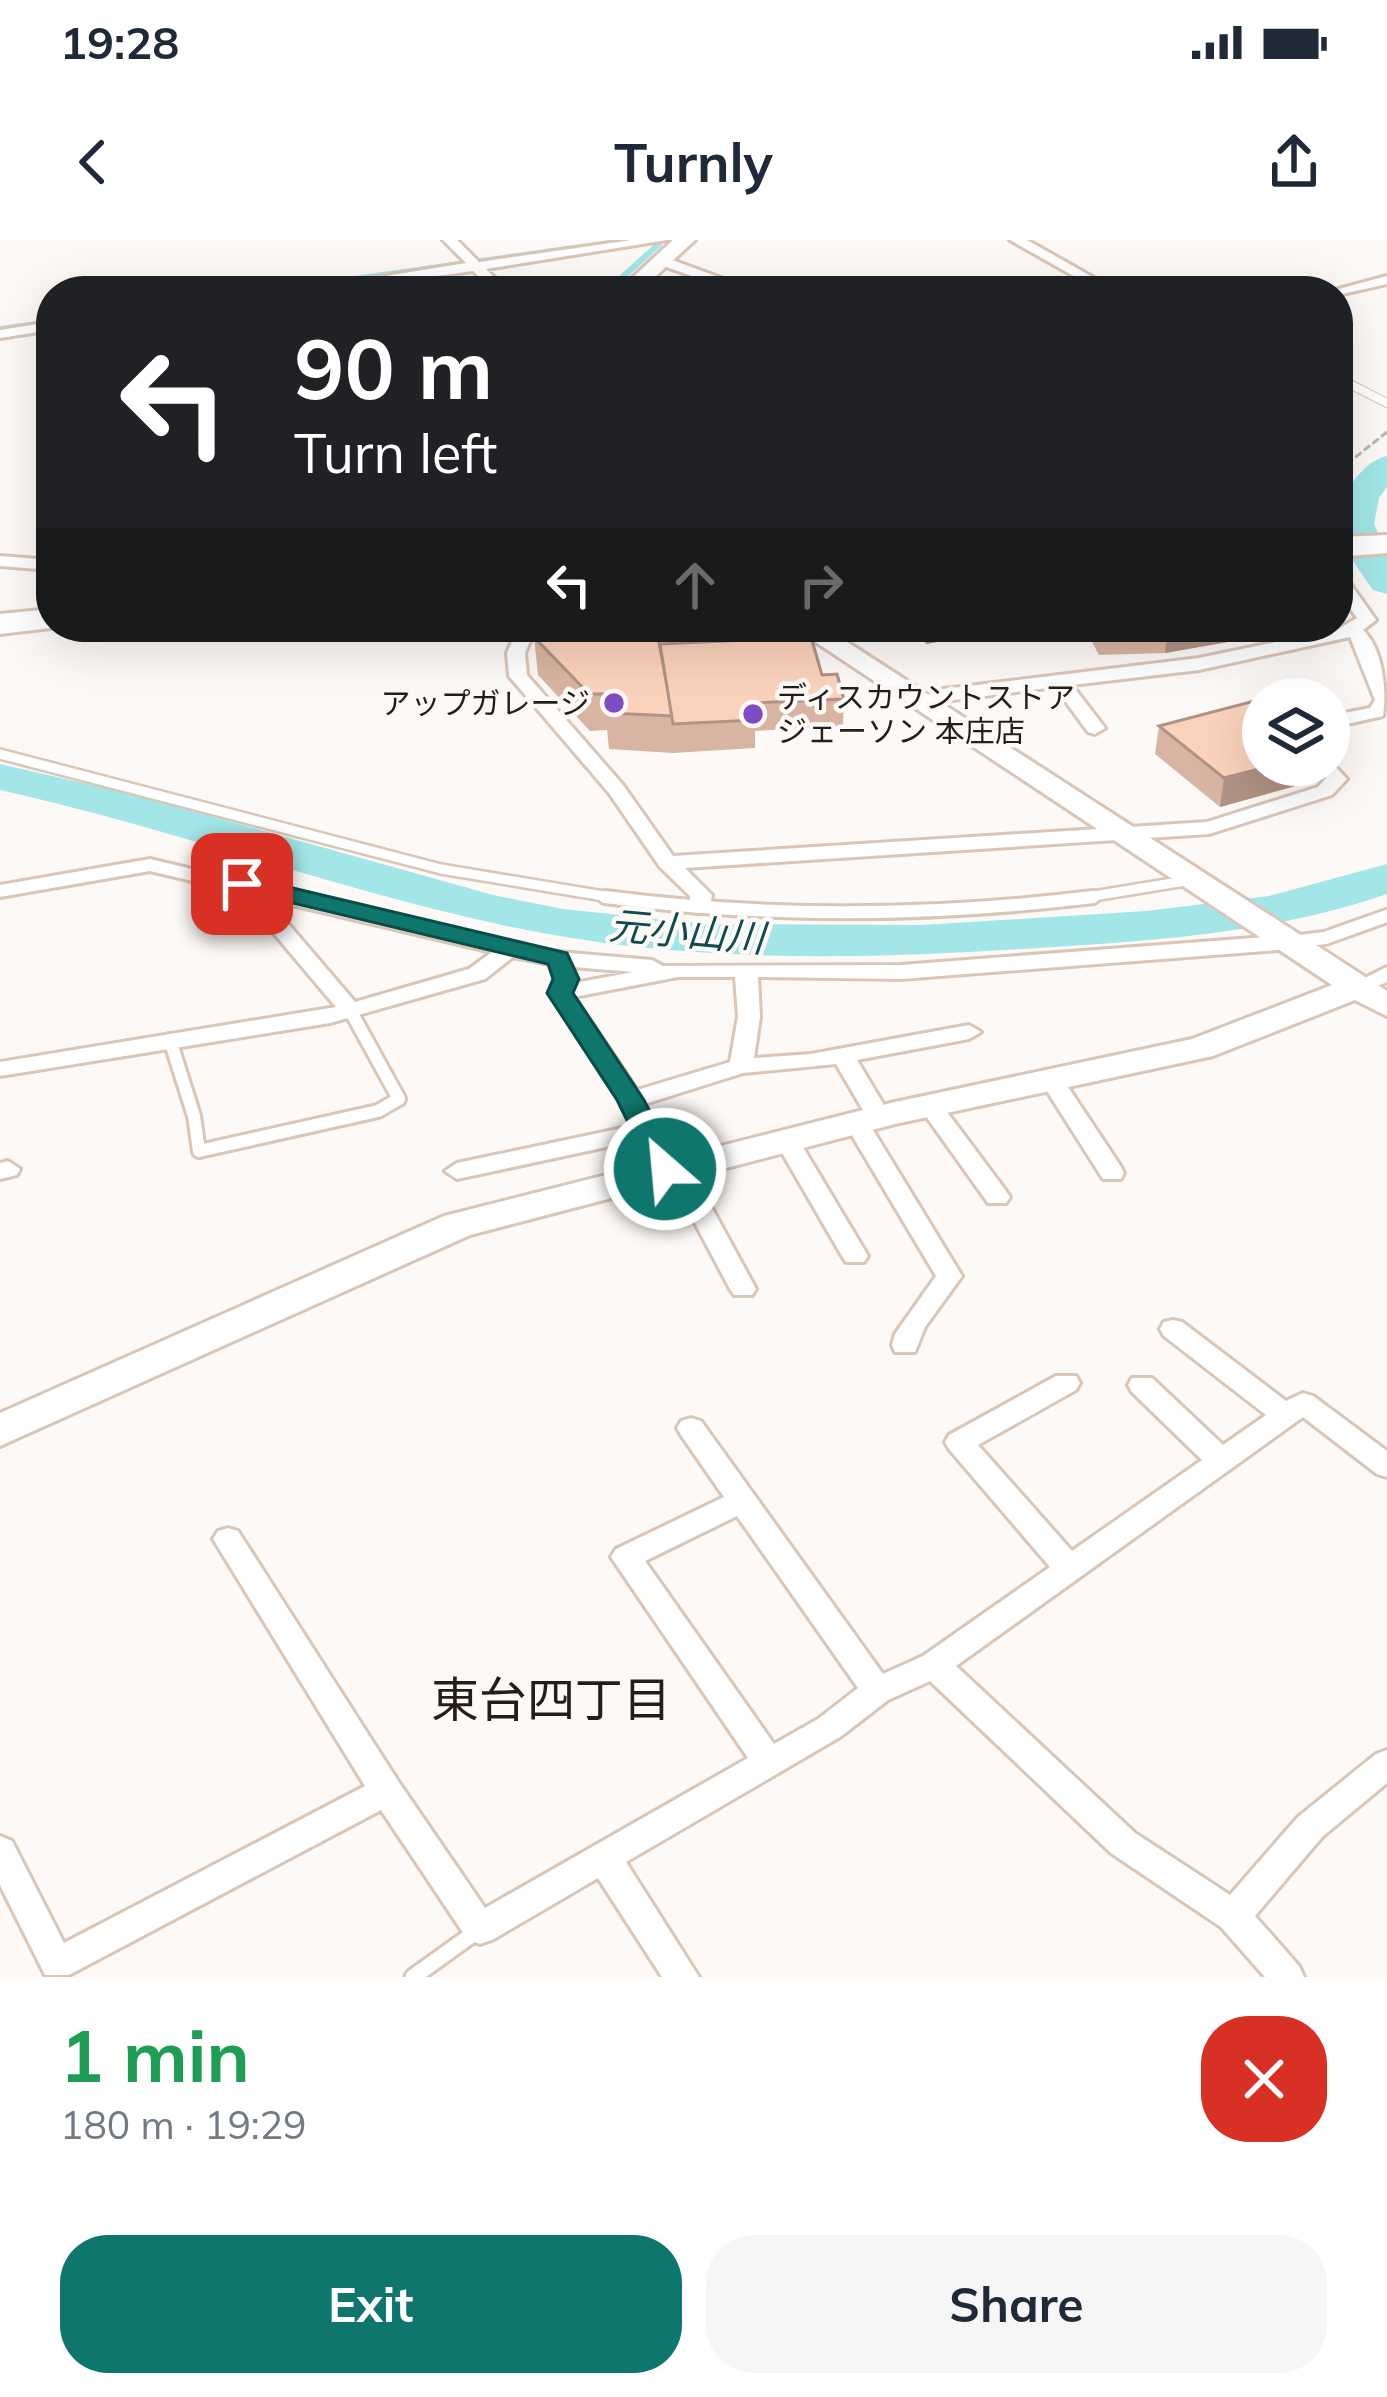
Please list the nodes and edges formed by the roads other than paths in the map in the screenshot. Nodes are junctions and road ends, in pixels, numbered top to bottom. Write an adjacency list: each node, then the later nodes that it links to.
1 (449, 240): 5 (street)
2 (685, 240): 4 (street)
3 (1017, 240): 10 (street)
4 (661, 251): 5 (street); 8 (street); 9 (street)
5 (476, 266): 6 (street); 7 (street)
6 (406, 276)
7 (486, 276)
8 (640, 276)
9 (716, 276)
10 (1083, 276)
11 (1387, 280): 12 (street)
12 (1353, 288)
13 (36, 328): 14 (street)
14 (0, 334)
15 (1353, 386): 16 (lane)
16 (1387, 404)
17 (1387, 544): 18 (highway)
18 (1353, 546)
19 (0, 561): 20 (street)
20 (36, 564)
21 (1353, 600): 24 (street)
22 (36, 620): 23 (highway)
23 (0, 624)
24 (1353, 628)
25 (1353, 630): 31 (street)
26 (521, 642): 36 (street)
27 (828, 642): 30 (street)
28 (1295, 642): 29 (street)
29 (1059, 680): 30 (street); 32 (street)
30 (918, 702): 35 (street)
31 (1350, 718)
32 (1095, 728)
33 (0, 754): 40 (lane)
34 (1330, 786): 35 (street)
35 (1118, 833): 36 (street); 38 (street)
36 (667, 862): 40 (street)
37 (242, 884): 39 (street); 43 (street); 49 (street)
38 (1199, 884): 40 (lane); 42 (street)
39 (0, 891)
40 (699, 907)
41 (1387, 916): 42 (lane)
42 (1285, 939): 46 (street); 47 (street)
43 (509, 950): 44 (street); 49 (street)
44 (559, 959): 45 (street); 48 (street)
45 (678, 970): 46 (street); 48 (street)
46 (746, 970): 53 (street)
47 (1377, 990): 55 (street)
48 (560, 993): 56 (street)
49 (350, 1010): 51 (street); 51 (lane)
50 (969, 1032): 52 (street)
51 (170, 1040): 54 (street)
52 (843, 1055): 53 (street); 58 (street)
53 (741, 1066): 56 (street)
54 (0, 1069)
55 (1052, 1080): 57 (street); 63 (street)
56 (631, 1100): 59 (street)
57 (930, 1105): 58 (street); 64 (street)
58 (868, 1120): 60 (street); 68 (street)
59 (646, 1131): 61 (street); 62 (street)
60 (787, 1139): 61 (street); 65 (street)
61 (671, 1168): 66 (street); 73 (street)
62 (458, 1171)
63 (1112, 1173)
64 (997, 1197)
65 (855, 1256)
66 (742, 1289)
67 (1173, 1329): 71 (street)
68 (905, 1345)
69 (1066, 1383): 78 (street)
70 (1142, 1385): 74 (street)
71 (1286, 1415): 74 (street); 75 (street)
72 (691, 1428): 76 (street)
73 (0, 1431)
74 (1221, 1461): 78 (street)
75 (1387, 1466)
76 (742, 1501): 80 (street); 81 (street)
77 (228, 1539): 83 (street)
78 (1070, 1569): 79 (street)
79 (934, 1665): 80 (street); 86 (street)
80 (877, 1691): 81 (street)
81 (770, 1763): 85 (street)
82 (1387, 1764): 86 (street)
83 (386, 1791): 84 (street); 87 (street)
84 (0, 1851)
85 (606, 1861): 87 (street); 89 (street)
86 (1232, 1916): 90 (street)
87 (480, 1929): 88 (lane)
88 (412, 1977)
89 (682, 1977)
90 (1287, 1977)

